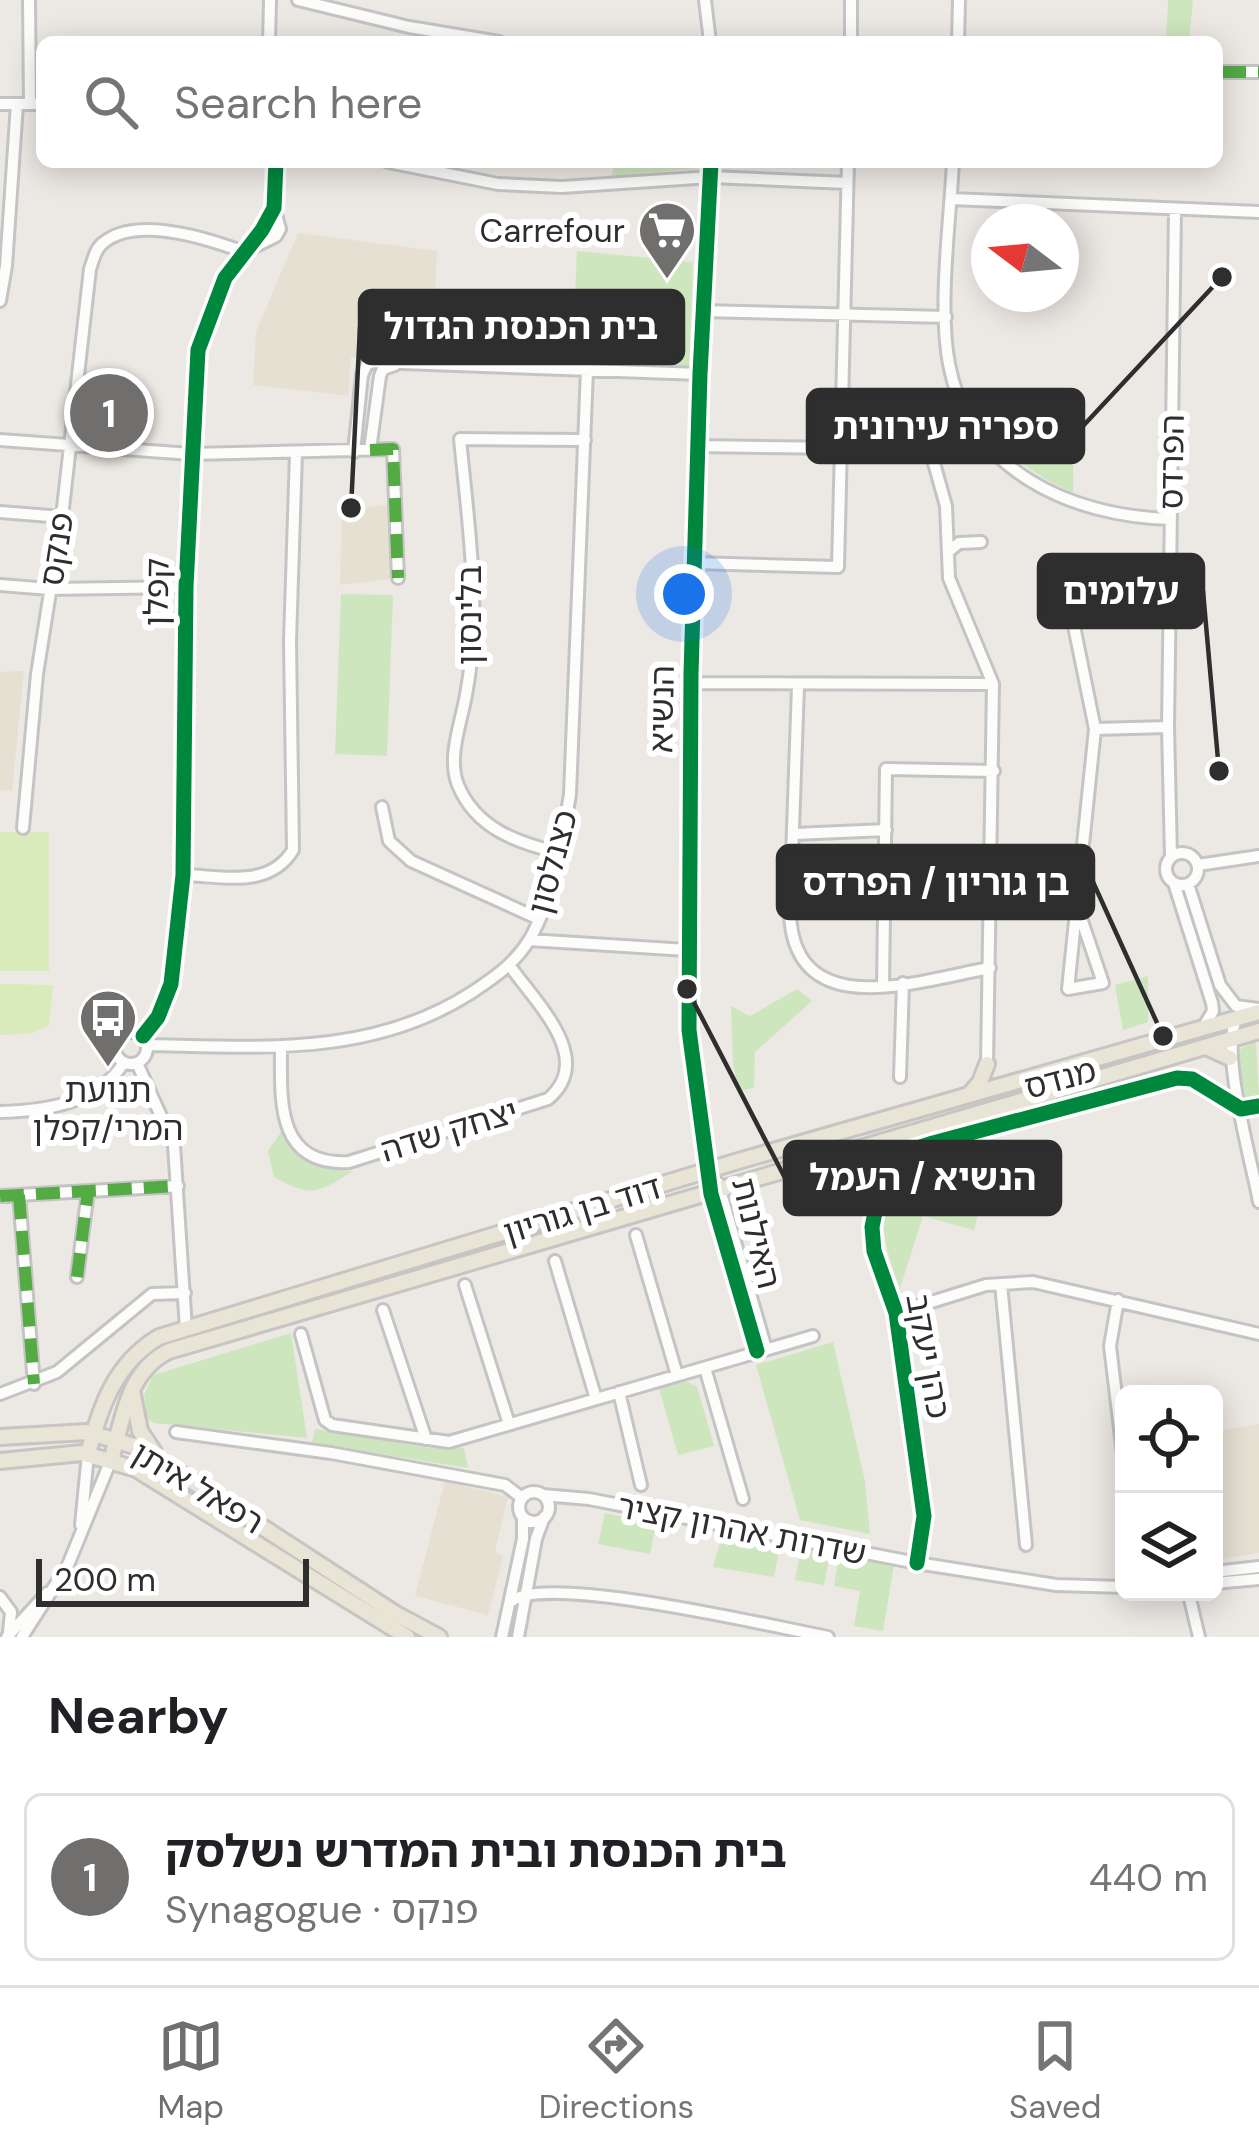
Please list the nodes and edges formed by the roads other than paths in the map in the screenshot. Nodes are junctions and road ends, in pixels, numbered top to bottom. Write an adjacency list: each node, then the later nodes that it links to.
1 (28, 0): 17 (street)
2 (270, 0): 8 (street)
3 (298, 0): 7 (street)
4 (705, 0): 11 (street)
5 (851, 0): 12 (street)
6 (959, 0): 13 (street)
7 (409, 27): 9 (street); 10 (street)
8 (268, 36)
9 (406, 36)
10 (463, 36)
11 (709, 36)
12 (850, 36)
13 (958, 36)
14 (1223, 72): 15 (street)
15 (1259, 72)
16 (0, 104): 17 (street)
17 (30, 104): 29 (street)
18 (276, 168): 28 (street, קפלן)
19 (418, 168): 23 (street)
20 (711, 168): 23 (street, הנשיא)
21 (848, 168): 24 (street)
22 (953, 168): 25 (street)
23 (711, 177): 24 (street); 31 (street, הנשיא)
24 (847, 183): 32 (street)
25 (951, 199): 26 (street); 33 (street)
26 (1174, 210): 27 (street); 49 (street, הפרדס)
27 (1259, 212)
28 (244, 252): 41 (street, פנקס); 46 (street, קפלן)
29 (3, 266): 30 (street)
30 (0, 301)
31 (702, 311): 32 (street); 36 (street, הנשיא)
32 (844, 315): 33 (street); 42 (street)
33 (946, 317): 49 (street)
34 (398, 364): 35 (street); 43 (street); 44 (street)
35 (587, 370): 36 (street); 39 (street, כצנלסון)
36 (700, 374): 40 (street, הנשיא)
37 (922, 421): 51 (street)
38 (0, 440): 41 (street)
39 (585, 440): 68 (street, כצנלסון); 68 (street, בלינסון)
40 (698, 446): 42 (street); 52 (street, הנשיא)
41 (70, 448): 46 (street); 48 (street, פנקס)
42 (841, 448): 52 (street)
43 (370, 450): 44 (street); 54 (street)
44 (354, 452): 45 (street)
45 (296, 453): 46 (street); 72 (street)
46 (191, 454): 56 (street, קפלן)
47 (0, 512): 48 (street)
48 (62, 518): 57 (street, פנקס)
49 (1170, 519): 61 (street, הפרדס)
50 (981, 542): 51 (street)
51 (948, 552): 59 (street)
52 (694, 563): 58 (street, הנשיא)
53 (1114, 568): 62 (street)
54 (398, 578)
55 (0, 585): 57 (street)
56 (185, 587): 57 (street); 72 (street, קפלן)
57 (50, 589): 65 (street, פנקס)
58 (691, 683): 60 (street); 78 (street, הנשיא)
59 (993, 684): 60 (street); 63 (street)
60 (798, 686): 67 (street)
61 (1168, 728): 62 (street); 70 (street, הפרדס)
62 (1095, 729): 75 (street)
63 (994, 771): 66 (street); 80 (street)
64 (382, 807): 76 (street)
65 (23, 828)
66 (886, 830): 67 (street); 82 (street)
67 (795, 834): 82 (street)
68 (560, 853): 76 (street, כצנלסון)
69 (1259, 856): 71 (street)
70 (1172, 857): 71 (street); 73 (street)
71 (1198, 865): 74 (street)
72 (183, 875): 88 (street, קפלן)
73 (1174, 883): 74 (street); 85 (street)
74 (1188, 884): 83 (street)
75 (1079, 912): 75 (street)
76 (539, 919): 77 (street, כצנלסון)
77 (529, 940): 78 (street); 79 (street, כצנלסון)
78 (687, 950): 101 (street, הנשיא)
79 (510, 966): 90 (street, כצנלסון); 90 (street, יצחק שדה)
80 (990, 968): 81 (street); 93 (street)
81 (903, 983): 82 (street); 94 (street)
82 (883, 986)
83 (1259, 1010): 84 (main road, דוד בן גוריון)
84 (1237, 1018): 85 (main road, דוד בן גוריון); 87 (street)
85 (1202, 1028): 95 (main road, דוד בן גוריון)
86 (1259, 1031): 87 (main road, דוד בן גוריון)
87 (1229, 1039): 89 (main road, דוד בן גוריון); 91 (street)
88 (145, 1041): 90 (street, כצנלסון); 92 (street); 92 (street)
89 (1201, 1046): 91 (main road); 104 (main road, דוד בן גוריון)
90 (281, 1047)
91 (1230, 1058): 98 (street)
92 (130, 1063): 99 (street); 102 (street)
93 (986, 1064): 95 (main road); 96 (main road)
94 (900, 1077)
95 (1013, 1082): 96 (main road, דוד בן גוריון)
96 (969, 1095): 101 (main road, דוד בן גוריון)
97 (1259, 1106): 98 (street)
98 (1241, 1109): 100 (street, מנדס); 107 (street)
99 (0, 1112)
100 (893, 1165): 116 (street, כהן יעקב)
101 (710, 1170): 104 (street, האילנות); 117 (main road, דוד בן גוריון)
102 (178, 1186): 103 (street); 113 (street)
103 (88, 1191): 105 (street); 110 (street)
104 (717, 1192): 121 (street, האילנות); 125 (main road, דוד בן גוריון)
105 (19, 1195): 106 (street); 124 (street)
106 (0, 1196)
107 (1259, 1202)
108 (635, 1235): 123 (street)
109 (555, 1261): 129 (street)
110 (77, 1276)
111 (1001, 1284): 114 (street); 116 (street); 148 (street)
112 (465, 1285): 130 (street)
113 (185, 1293): 117 (street); 124 (street)
114 (1118, 1300): 119 (street); 128 (street)
115 (383, 1310): 135 (street)
116 (896, 1312): 149 (street, כהן יעקב)
117 (186, 1329): 132 (main road, דוד בן גוריון)
118 (301, 1334): 135 (street)
119 (1259, 1334)
120 (813, 1336): 121 (street)
121 (762, 1350): 122 (street)
122 (705, 1368): 123 (street); 144 (street)
123 (677, 1376): 126 (street)
124 (34, 1384): 127 (street)
125 (132, 1389): 134 (main road); 137 (main road)
126 (619, 1392): 129 (street); 140 (street)
127 (0, 1394)
128 (1115, 1395)
129 (596, 1399): 130 (street)
130 (509, 1424): 135 (street)
131 (176, 1432): 142 (street)
132 (94, 1433): 133 (main road, רפאל איתן); 134 (main road, רפאל איתן); 136 (main road, דוד בן גוריון)
133 (0, 1437)
134 (117, 1439): 137 (main road, רפאל איתן); 139 (main road)
135 (426, 1439)
136 (88, 1454): 138 (main road, רפאל איתן); 139 (main road, רפאל איתן); 147 (street)
137 (162, 1459): 164 (main road, רפאל איתן)
138 (0, 1460)
139 (111, 1460): 147 (street); 163 (main road, רפאל איתן)
140 (641, 1485)
141 (543, 1495): 142 (street); 143 (street, שדרות אהרון קציר); 145 (street)
142 (522, 1498): 146 (street)
143 (573, 1498): 145 (street, שדרות אהרון קציר); 149 (street, שדרות אהרון קציר)
144 (743, 1499)
145 (546, 1515): 146 (street); 156 (street)
146 (523, 1517): 159 (street)
147 (81, 1528): 153 (street)
148 (1025, 1545)
149 (917, 1563): 155 (street, שדרות אהרון קציר)
150 (1259, 1567): 151 (street)
151 (1223, 1571)
152 (1259, 1580): 154 (street)
153 (58, 1582): 158 (street); 162 (street)
154 (1223, 1582)
155 (1115, 1587)
156 (525, 1592): 159 (street); 166 (street); 167 (street)
157 (0, 1597): 158 (street); 161 (street)
158 (40, 1599): 161 (street)
159 (512, 1601): 165 (street)
160 (1190, 1601): 168 (street)
161 (7, 1636)
162 (22, 1637)
163 (407, 1637)
164 (439, 1637)
165 (502, 1637)
166 (518, 1637)
167 (828, 1637)
168 (1199, 1637)

